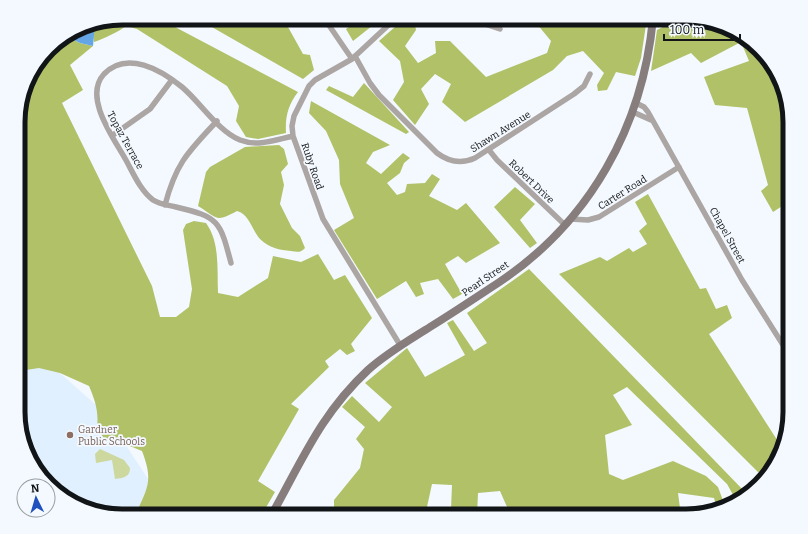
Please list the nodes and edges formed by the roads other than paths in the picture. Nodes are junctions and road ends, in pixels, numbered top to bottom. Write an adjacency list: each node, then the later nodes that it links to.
1 (329, 25): 6 (street, Shawn Avenue)
2 (389, 25): 6 (street, Ruby Road)
3 (488, 25): 5 (street)
4 (652, 25): 9 (main road, Pearl Street)
5 (500, 29)
6 (354, 58): 14 (street, Ruby Road); 15 (street, Shawn Avenue)
7 (590, 74): 15 (street, Shawn Avenue)
8 (171, 80): 12 (street, Topaz Terrace); 13 (street); 13 (street, Topaz Terrace)
9 (636, 103): 10 (main road, Pearl Street); 11 (street, Chapel Street)
10 (633, 112): 11 (street); 18 (main road, Pearl Street)
11 (653, 121): 16 (street, Chapel Street)
12 (217, 122): 14 (street, Topaz Terrace); 17 (street)
13 (113, 135): 17 (street, Topaz Terrace)
14 (293, 136): 20 (street, Ruby Road)
15 (489, 150): 18 (street, Robert Drive)
16 (679, 167): 18 (street, Carter Road); 21 (street, Chapel Street)
17 (165, 205): 19 (street, Topaz Terrace)
18 (568, 222): 20 (main road, Pearl Street)
19 (230, 263)
20 (400, 345): 22 (main road, Pearl Street)
21 (783, 345)
22 (275, 509)

